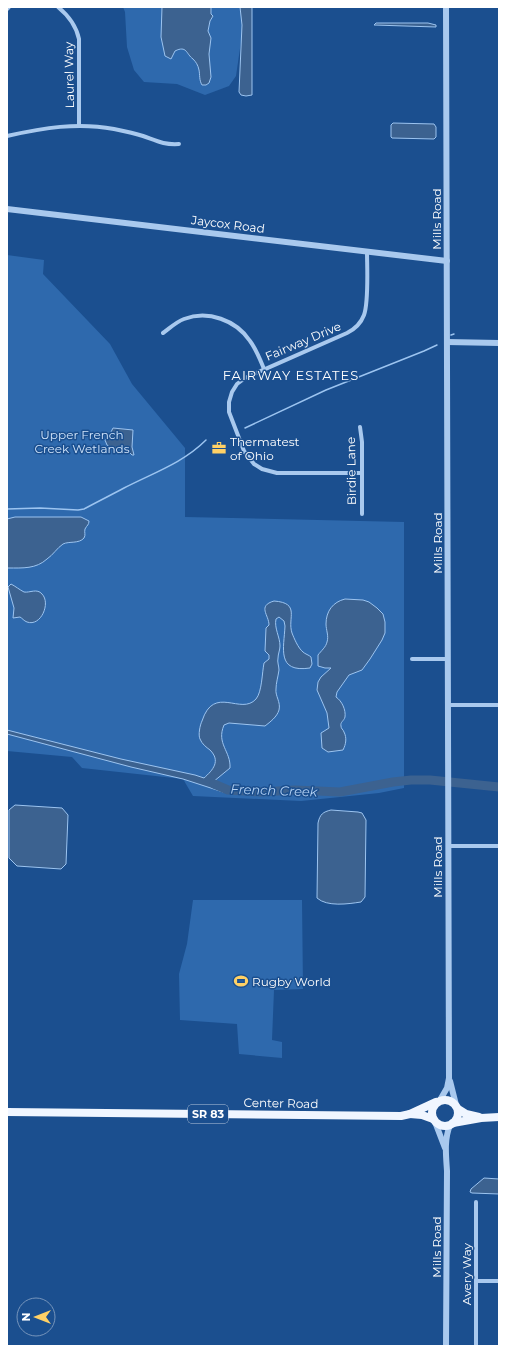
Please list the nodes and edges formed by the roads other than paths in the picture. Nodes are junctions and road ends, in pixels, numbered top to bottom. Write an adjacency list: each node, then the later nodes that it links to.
1 (58, 7): 3 (street, Laurel Way)
2 (446, 7): 8 (street, Mills Road)
3 (79, 126): 4 (street); 5 (street)
4 (7, 136)
5 (179, 144)
6 (7, 209): 7 (street, Jaycox Road)
7 (367, 251): 8 (street, Jaycox Road); 12 (street, Fairway Drive)
8 (447, 261): 10 (street, Mills Road)
9 (163, 333): 12 (street)
10 (447, 342): 11 (street); 17 (street, Mills Road)
11 (499, 342)
12 (264, 369): 14 (street, Fairway Drive)
13 (360, 427): 14 (street, Birdie Lane)
14 (362, 473): 15 (street, Birdie Lane)
15 (362, 514)
16 (412, 659): 17 (street)
17 (448, 660): 18 (street, Mills Road)
18 (448, 705): 19 (street); 20 (street, Mills Road)
19 (499, 705)
20 (448, 846): 21 (street); 22 (street, Mills Road)
21 (499, 846)
22 (449, 1078): 23 (street, Mills Road); 24 (street, Mills Road)
23 (438, 1101): 24 (main road); 26 (main road, Center Road / SR 83); 29 (main road)
24 (457, 1107): 28 (main road); 30 (main road)
25 (7, 1112): 26 (main road, Center Road / SR 83)
26 (410, 1114): 29 (main road, Center Road / SR 83)
27 (499, 1117): 28 (main road)
28 (481, 1118): 30 (main road)
29 (434, 1120): 30 (main road); 31 (street, Mills Road)
30 (452, 1124): 31 (street, Mills Road)
31 (445, 1148): 35 (street, Mills Road)
32 (476, 1202): 33 (street, Avery Way)
33 (476, 1281): 34 (street); 36 (street, Avery Way)
34 (499, 1281)
35 (446, 1346)
36 (476, 1346)

